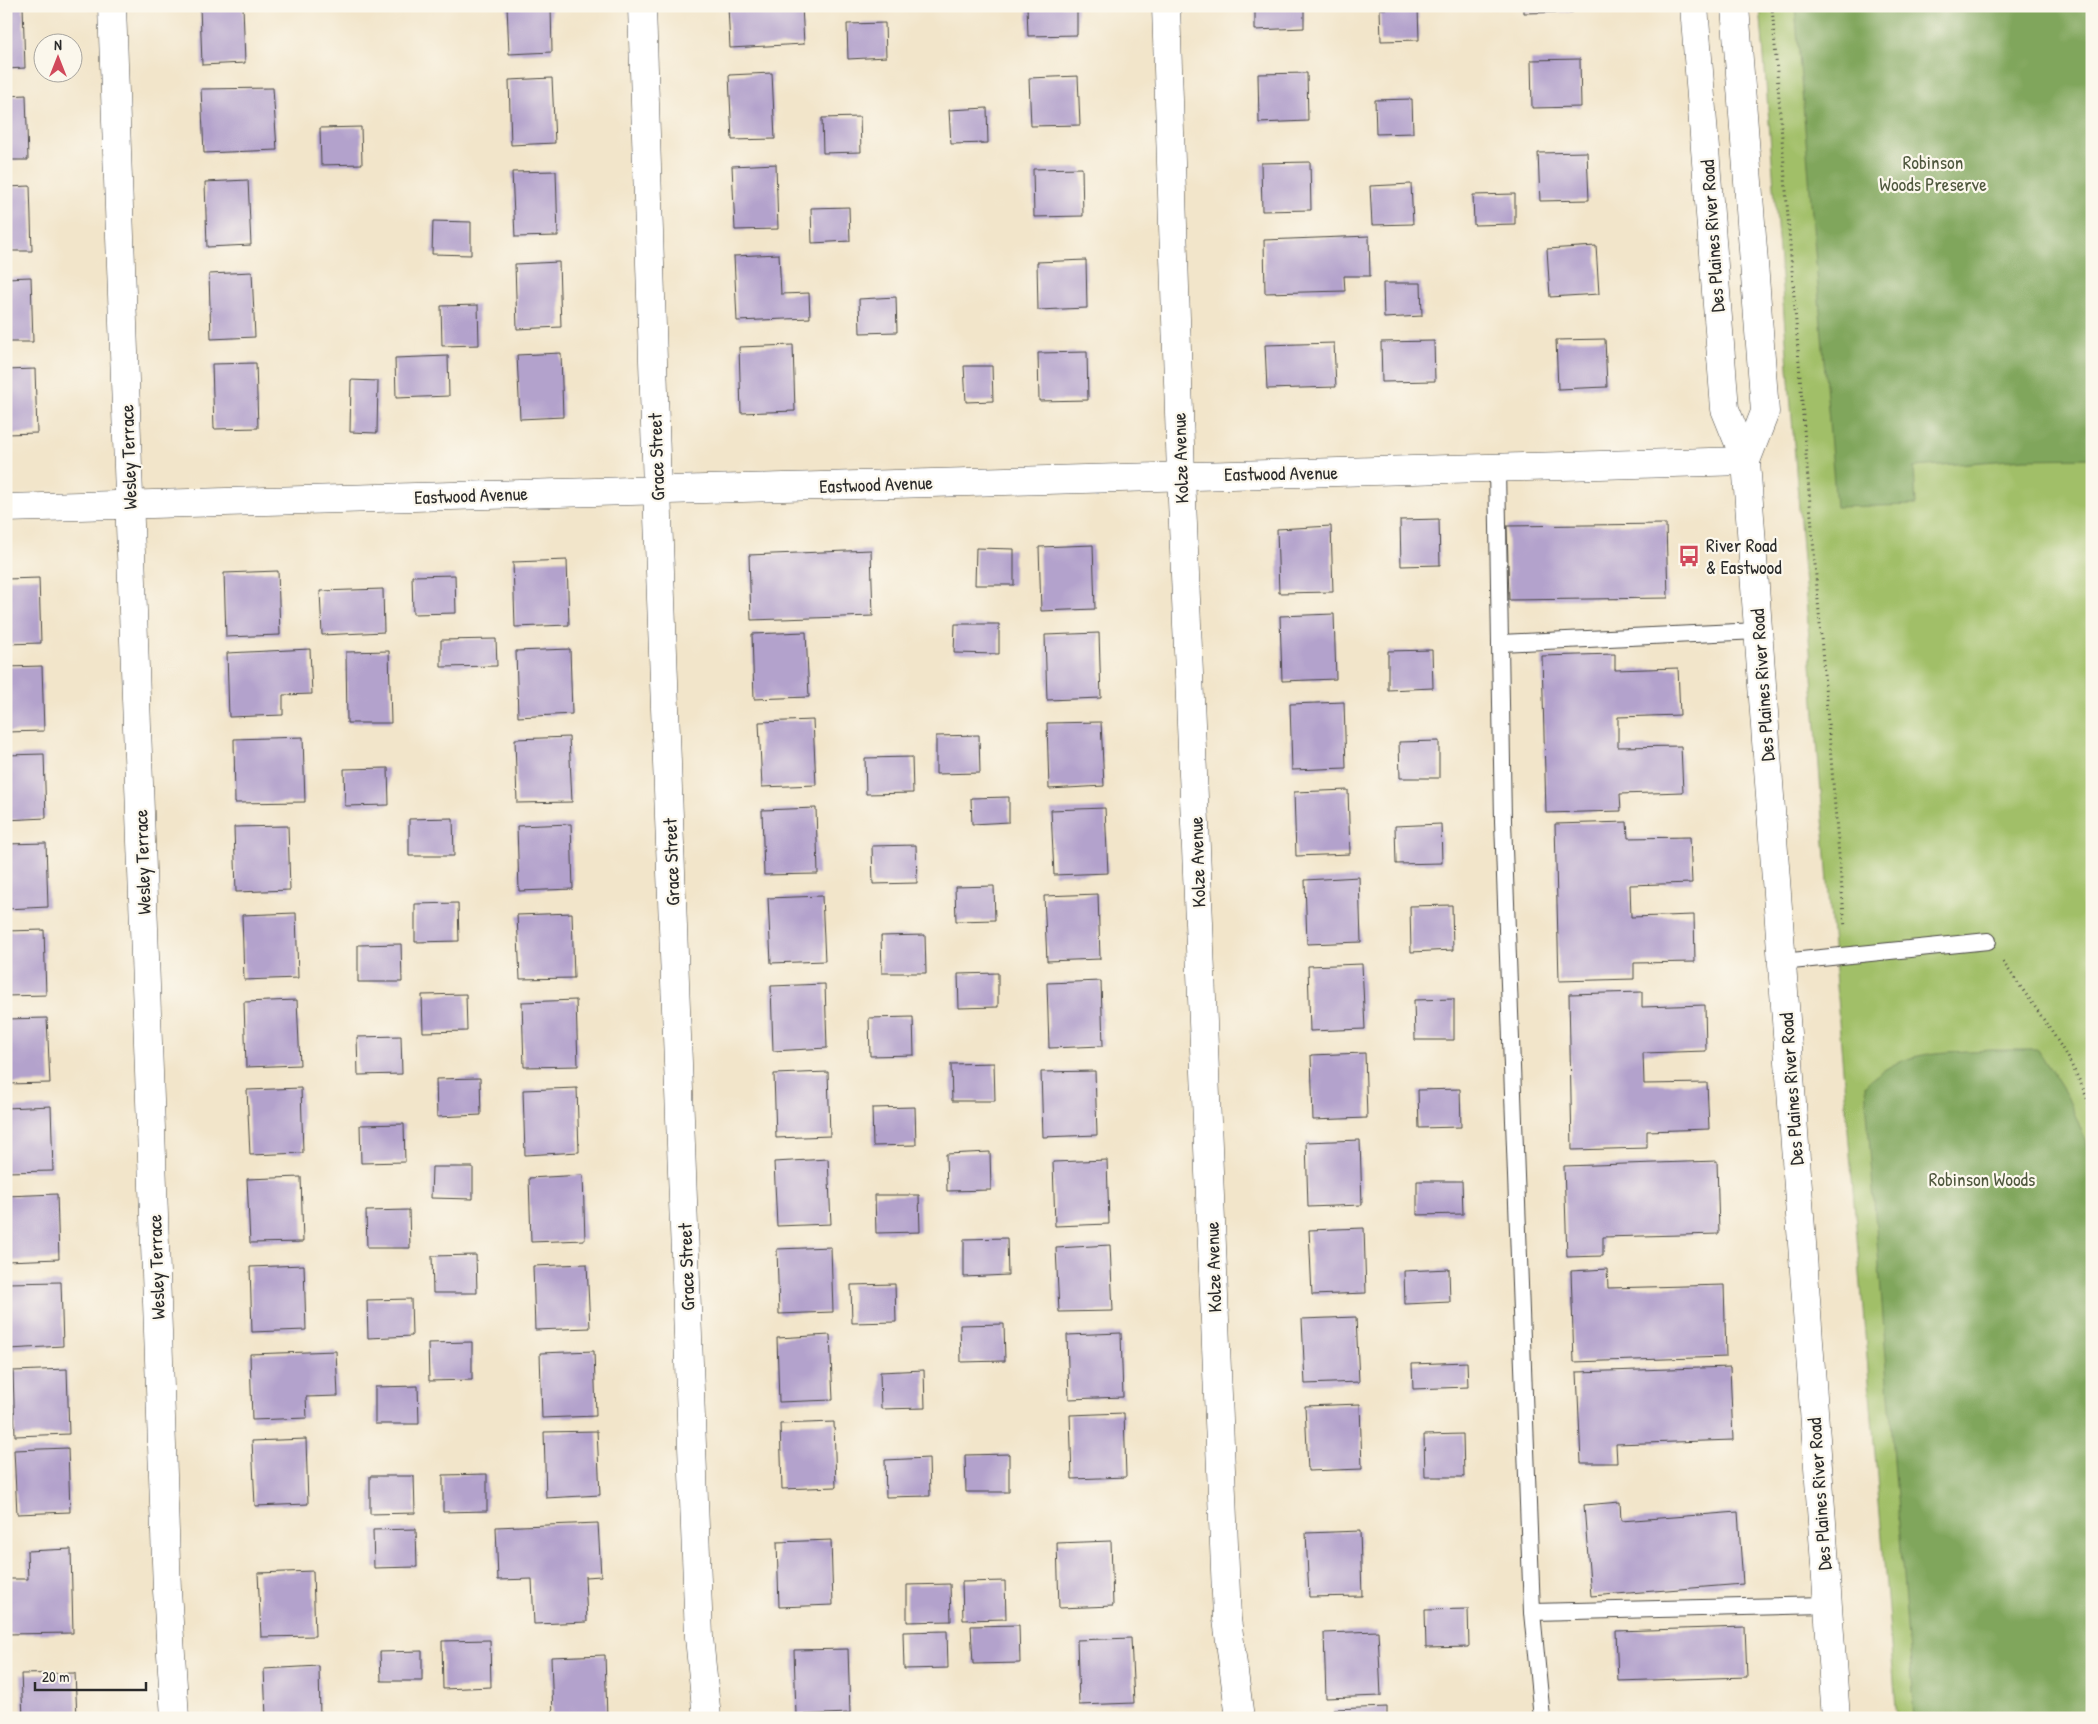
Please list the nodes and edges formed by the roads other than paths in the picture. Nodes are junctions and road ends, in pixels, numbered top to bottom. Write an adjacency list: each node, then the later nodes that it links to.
1 (112, 6): 10 (street, Wesley Terrace)
2 (642, 6): 9 (street, Grace Street)
3 (1166, 6): 8 (street, Kolze Avenue)
4 (1694, 6): 6 (street, Des Plaines River Road)
5 (1735, 6): 6 (street, Des Plaines River Road)
6 (1746, 461): 7 (street, Eastwood Avenue); 12 (street, Des Plaines River Road)
7 (1497, 467): 8 (street, Eastwood Avenue); 13 (lane)
8 (1181, 475): 9 (street, Eastwood Avenue); 20 (street, Kolze Avenue)
9 (657, 490): 10 (street, Eastwood Avenue); 19 (street, Grace Street)
10 (130, 505): 11 (street, Eastwood Avenue); 18 (street, Wesley Terrace)
11 (6, 508)
12 (1758, 631): 13 (lane); 15 (street, Des Plaines River Road)
13 (1500, 643): 17 (lane)
14 (1988, 941): 15 (lane)
15 (1782, 962): 16 (street, Des Plaines River Road)
16 (1827, 1605): 17 (lane); 22 (street, Des Plaines River Road)
17 (1532, 1612): 21 (lane)
18 (175, 1718)
19 (707, 1718)
20 (1240, 1718)
21 (1542, 1718)
22 (1836, 1718)

